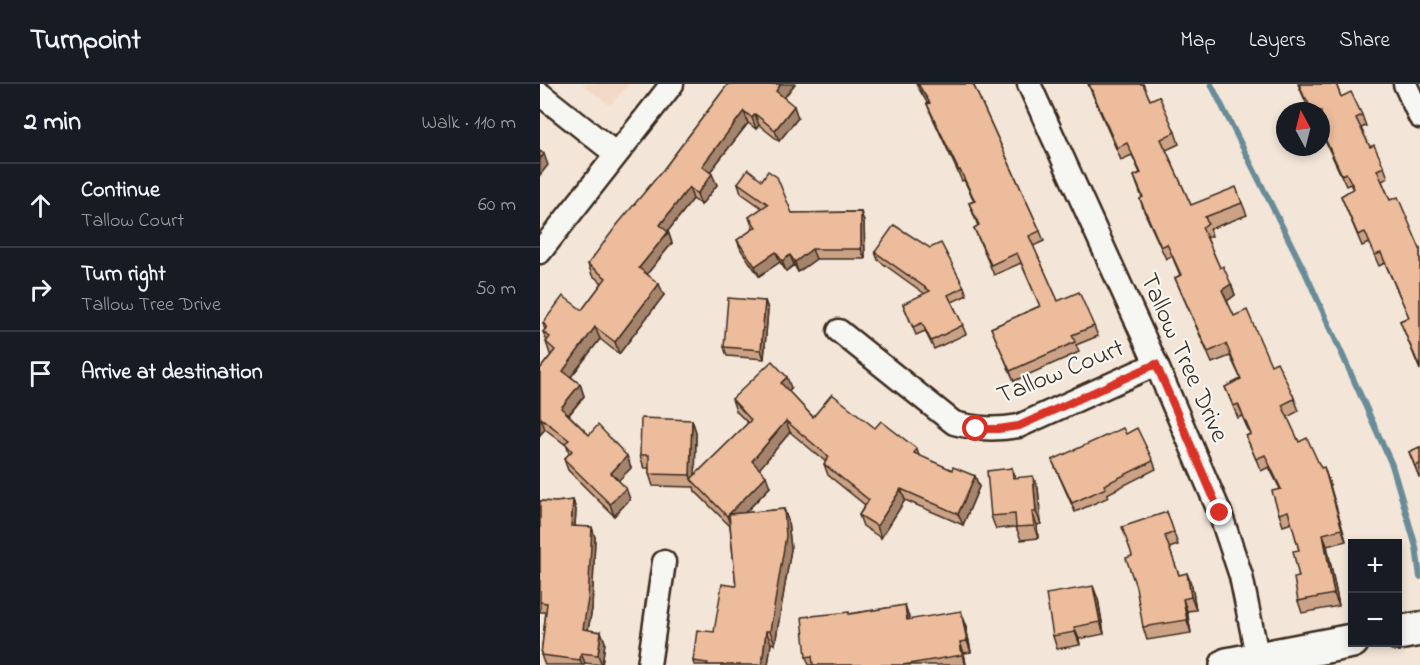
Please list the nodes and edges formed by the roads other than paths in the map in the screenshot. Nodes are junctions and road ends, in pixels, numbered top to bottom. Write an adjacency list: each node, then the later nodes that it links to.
1 (672, 84): 6 (street)
2 (1029, 84): 9 (street, Tallow Tree Drive)
3 (1412, 89): 5 (street)
4 (540, 94): 6 (street)
5 (1420, 117)
6 (616, 154): 7 (street)
7 (540, 252)
8 (839, 331): 9 (street, Tallow Court)
9 (1156, 364): 12 (street, Tallow Tree Drive)
10 (664, 562): 13 (street)
11 (1348, 642): 12 (main road)
12 (1248, 663)
13 (649, 665)

